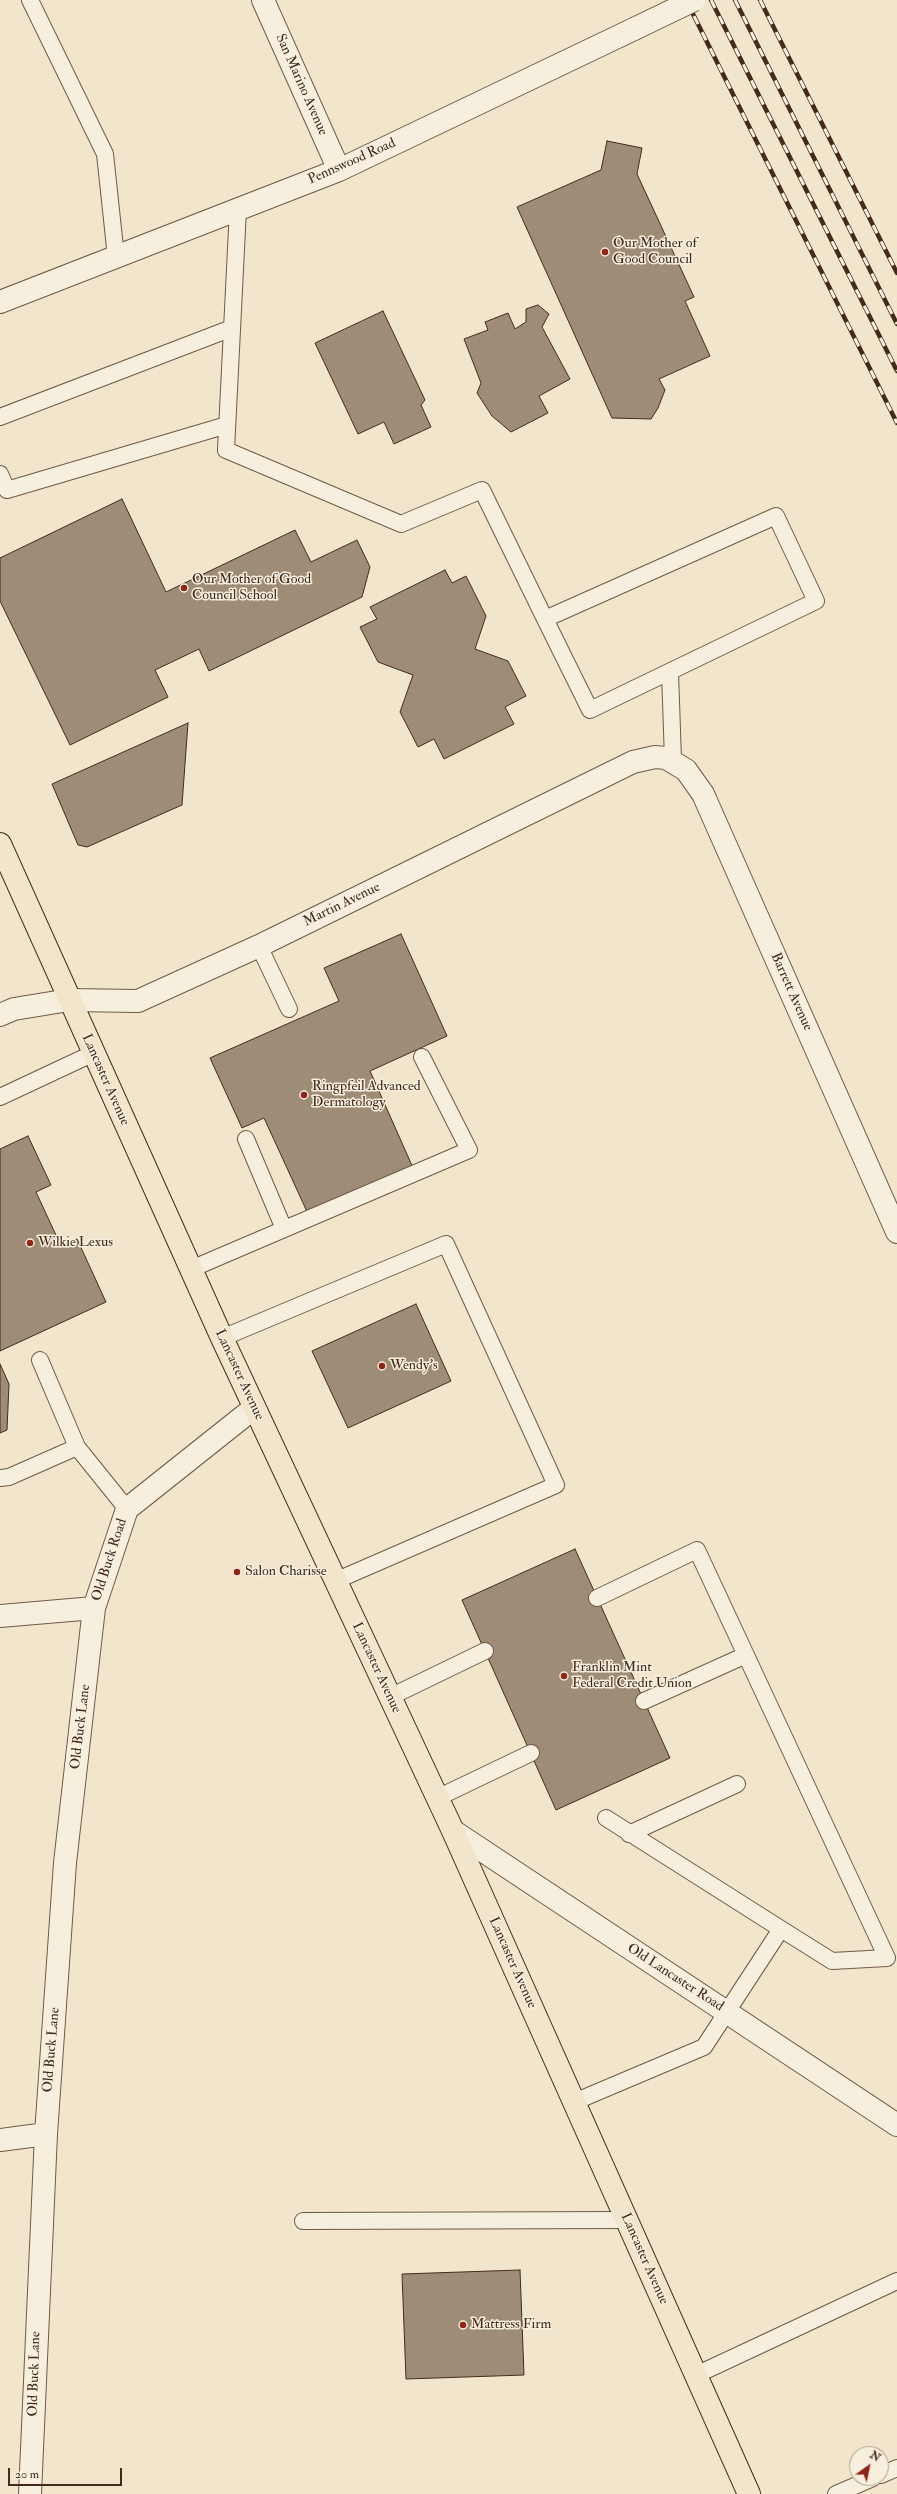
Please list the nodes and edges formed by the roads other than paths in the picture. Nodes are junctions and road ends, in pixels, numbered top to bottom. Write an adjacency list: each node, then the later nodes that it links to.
1 (30, 0): 6 (lane)
2 (263, 0): 4 (street, San Marino Avenue)
3 (694, 0): 4 (street, Pennswood Road, bridge)
4 (339, 170): 5 (street, Pennswood Road)
5 (238, 209): 6 (street, Pennswood Road); 8 (lane)
6 (116, 257): 7 (street, Pennswood Road)
7 (0, 302)
8 (232, 328): 9 (lane); 10 (lane)
9 (0, 417)
10 (227, 425): 11 (lane); 12 (lane)
11 (0, 474)
12 (545, 619): 13 (lane); 13 (lane)
13 (670, 672): 14 (lane)
14 (674, 760): 16 (street, Martin Avenue); 25 (street, Barrett Avenue)
15 (0, 844): 17 (highway, Lancaster Avenue)
16 (259, 946): 17 (street, Martin Avenue); 18 (lane)
17 (69, 1000): 19 (street, Martin Avenue); 20 (highway, Lancaster Avenue)
18 (288, 1009)
19 (0, 1015)
20 (94, 1053): 22 (lane); 26 (highway, Lancaster Avenue)
21 (422, 1057): 24 (lane)
22 (0, 1096)
23 (246, 1139): 24 (lane)
24 (284, 1229): 26 (lane)
25 (897, 1232)
26 (191, 1269): 27 (highway, Lancaster Avenue)
27 (222, 1338): 29 (highway, Lancaster Avenue); 33 (lane)
28 (40, 1360): 30 (lane)
29 (254, 1408): 32 (street, Old Buck Road); 33 (highway, Lancaster Avenue)
30 (77, 1447): 31 (lane); 32 (lane)
31 (0, 1478)
32 (127, 1509): 35 (street, Old Buck Road)
33 (335, 1581): 39 (highway, Lancaster Avenue)
34 (597, 1598): 38 (lane)
35 (94, 1608): 36 (street, Old Buck Road); 51 (street, Old Buck Lane)
36 (0, 1616)
37 (485, 1652): 39 (lane)
38 (746, 1655): 40 (lane); 47 (lane)
39 (390, 1697): 43 (highway, Lancaster Avenue)
40 (644, 1701)
41 (531, 1753): 43 (lane)
42 (737, 1784): 46 (lane)
43 (437, 1798): 45 (highway, Lancaster Avenue)
44 (606, 1818): 46 (lane)
45 (452, 1831): 48 (street, Old Lancaster Road); 49 (highway, Lancaster Avenue)
46 (629, 1834): 47 (lane)
47 (781, 1929): 48 (lane)
48 (726, 2012): 49 (lane); 50 (street, Old Lancaster Road)
49 (574, 2102): 53 (highway, Lancaster Avenue)
50 (897, 2125)
51 (46, 2134): 52 (street); 58 (street, Old Buck Lane)
52 (0, 2140)
53 (626, 2220): 54 (lane); 56 (highway, Lancaster Avenue)
54 (303, 2221)
55 (897, 2281): 56 (lane)
56 (696, 2375): 59 (highway, Lancaster Avenue)
57 (854, 2486): 60 (lane)
58 (30, 2494)
59 (749, 2494)
60 (836, 2494)

